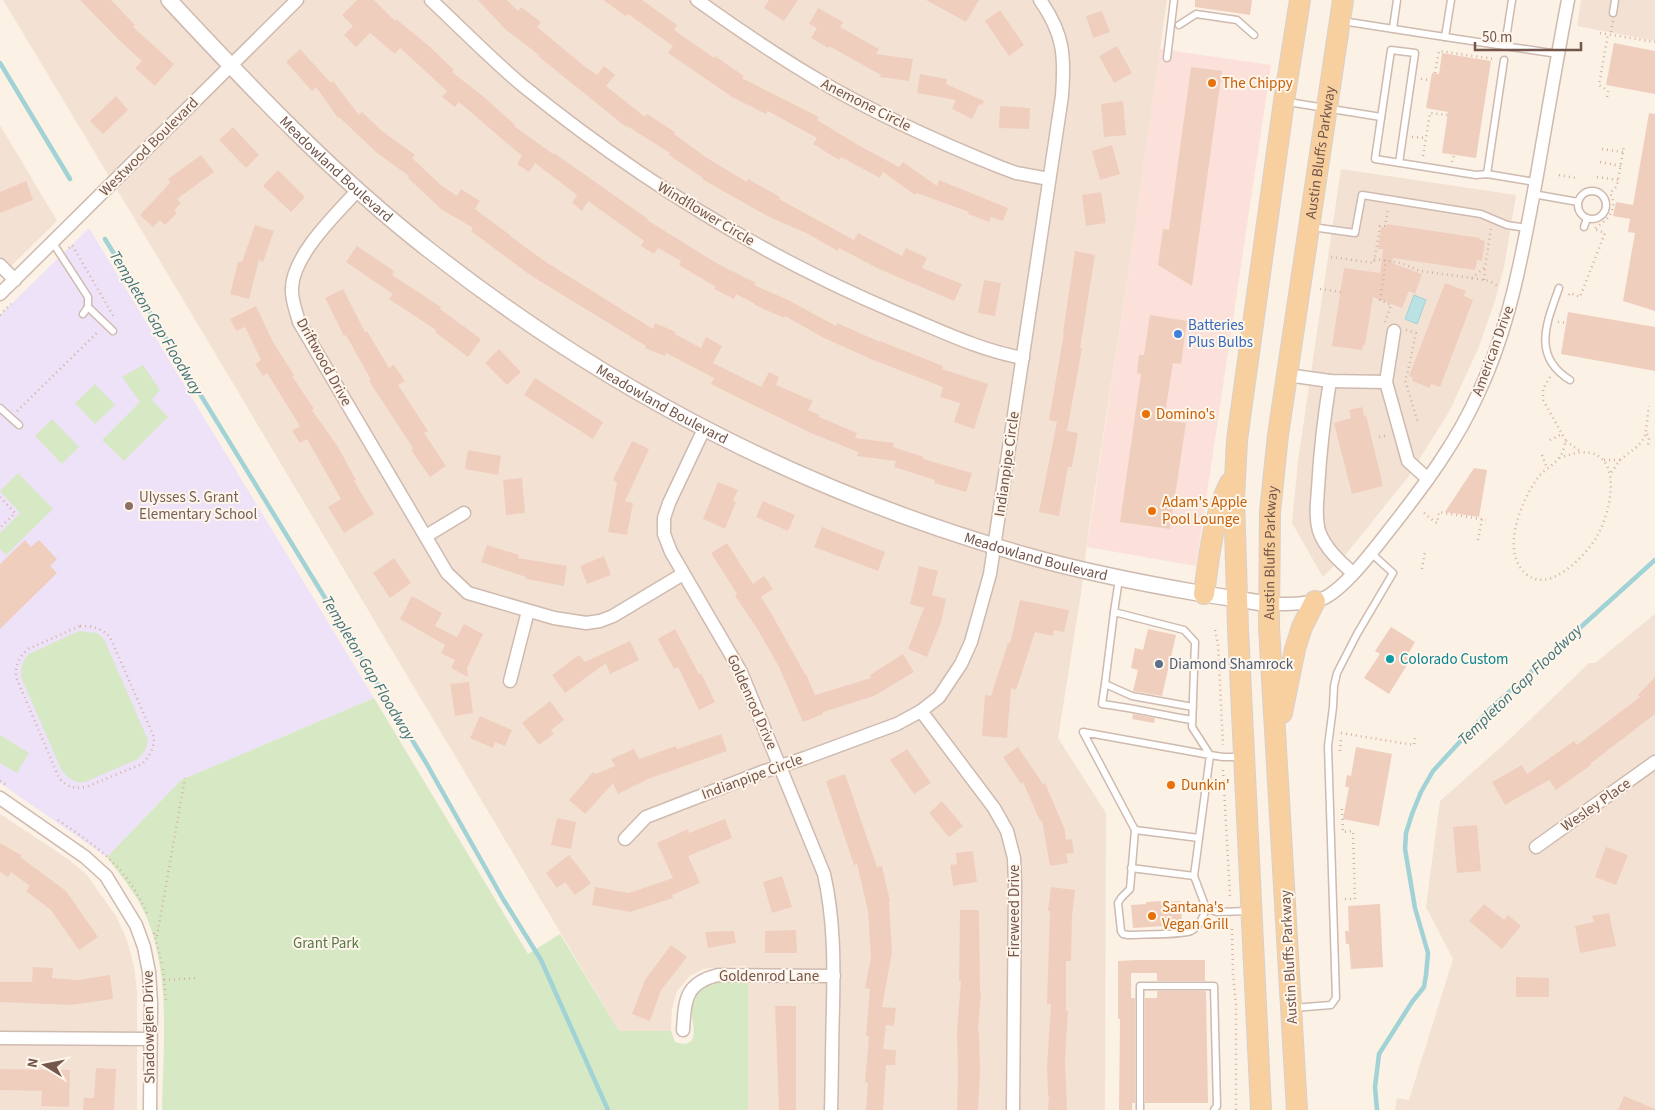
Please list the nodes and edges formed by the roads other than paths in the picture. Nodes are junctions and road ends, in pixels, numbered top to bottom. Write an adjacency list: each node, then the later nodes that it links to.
1 (169, 0): 24 (street, Meadowland Boulevard)
2 (297, 0): 24 (street, Westwood Boulevard)
3 (431, 0): 47 (street, Windflower Circle)
4 (697, 0): 30 (street, Anemone Circle)
5 (1040, 0): 30 (street, Indianpipe Circle)
6 (1174, 0): 22 (lane)
7 (1300, 0): 25 (main road)
8 (1343, 0): 15 (main road, Austin Bluffs Parkway)
9 (1397, 0): 17 (lane)
10 (1451, 0): 19 (lane)
11 (1512, 0): 20 (lane)
12 (1568, 0): 21 (street, American Drive)
13 (1615, 0): 14 (lane)
14 (1613, 13)
15 (1340, 21): 17 (lane); 26 (main road, Austin Bluffs Parkway)
16 (1180, 24): 18 (lane)
17 (1392, 28): 19 (lane)
18 (1254, 35)
19 (1445, 36): 20 (lane)
20 (1505, 45): 21 (lane)
21 (1558, 54): 31 (street, American Drive)
22 (1167, 58)
23 (1504, 60): 29 (lane)
24 (230, 65): 32 (street, Meadowland Boulevard); 38 (street, Westwood Boulevard)
25 (1284, 101): 26 (lane); 55 (main road)
26 (1327, 109): 27 (lane); 35 (main road, Austin Bluffs Parkway)
27 (1381, 117): 28 (lane); 28 (lane)
28 (1399, 163): 29 (lane)
29 (1488, 174): 31 (lane)
30 (1049, 179): 47 (street, Indianpipe Circle)
31 (1534, 188): 33 (lane); 37 (street, American Drive)
32 (358, 190): 54 (street, Meadowland Boulevard); 58 (street, Driftwood Drive)
33 (1578, 202): 34 (lane); 34 (lane)
34 (1587, 218): 36 (lane)
35 (1309, 226): 37 (lane); 48 (main road, Austin Bluffs Parkway)
36 (1584, 227)
37 (1528, 228): 56 (street, American Drive)
38 (53, 243): 40 (street, Westwood Boulevard); 43 (lane)
39 (0, 264): 40 (street)
40 (15, 280): 42 (street, Westwood Boulevard)
41 (1559, 288): 49 (lane)
42 (0, 294)
43 (88, 307): 44 (lane); 45 (lane)
44 (83, 314)
45 (113, 331)
46 (1394, 331): 51 (street)
47 (1023, 358): 59 (street, Indianpipe Circle)
48 (1287, 375): 50 (street); 67 (main road, Austin Bluffs Parkway)
49 (1570, 380)
50 (1330, 381): 51 (street); 61 (street)
51 (1386, 382): 56 (street)
52 (0, 408): 53 (lane)
53 (19, 424)
54 (704, 429): 59 (street, Meadowland Boulevard); 62 (street, Goldenrod Drive)
55 (1235, 472): 64 (main road); 65 (main road)
56 (1428, 479): 60 (street, American Drive)
57 (464, 513): 58 (street)
58 (426, 536): 68 (street, Driftwood Drive)
59 (995, 546): 63 (street, Meadowland Boulevard); 73 (street, Indianpipe Circle)
60 (1371, 552): 61 (street, American Drive); 90 (lane)
61 (1353, 573): 66 (street, American Drive)
62 (683, 574): 68 (street, Driftwood Drive); 79 (street, Goldenrod Drive)
63 (1120, 578): 64 (street, Meadowland Boulevard); 69 (lane)
64 (1204, 594): 65 (street, Meadowland Boulevard)
65 (1237, 598): 67 (street, Meadowland Boulevard); 77 (main road)
66 (1315, 601): 67 (street, American Drive); 75 (main road)
67 (1268, 604): 75 (main road, Austin Bluffs Parkway)
68 (528, 611): 70 (street)
69 (1114, 612): 71 (lane); 72 (lane)
70 (510, 681)
71 (1105, 684): 72 (lane); 74 (lane)
72 (1193, 706): 74 (lane)
73 (921, 711): 79 (street, Indianpipe Circle); 96 (street, Fireweed Drive)
74 (1192, 720): 76 (lane)
75 (1276, 742): 90 (main road, Austin Bluffs Parkway)
76 (1210, 755): 77 (lane); 81 (lane); 82 (lane)
77 (1244, 757): 88 (main road)
78 (1655, 762): 84 (street, Wesley Place)
79 (780, 766): 83 (street, Indianpipe Circle); 89 (street, Goldenrod Drive)
80 (0, 798): 93 (street, Shadowglen Drive)
81 (1136, 830): 82 (lane); 85 (lane)
82 (1199, 838): 86 (lane)
83 (625, 839)
84 (1536, 847)
85 (1131, 868): 86 (lane); 87 (lane)
86 (1194, 876): 87 (lane)
87 (1206, 908): 88 (lane)
88 (1251, 912): 99 (main road)
89 (834, 976): 91 (street, Goldenrod Lane); 95 (street, Goldenrod Drive)
90 (1292, 1009): 100 (main road, Austin Bluffs Parkway)
91 (683, 1030)
92 (0, 1038): 93 (street)
93 (150, 1039): 94 (street, Shadowglen Drive)
94 (150, 1110)
95 (831, 1110)
96 (1013, 1110)
97 (1140, 1110): 98 (lane)
98 (1214, 1110)
99 (1261, 1110)
100 (1297, 1110)

